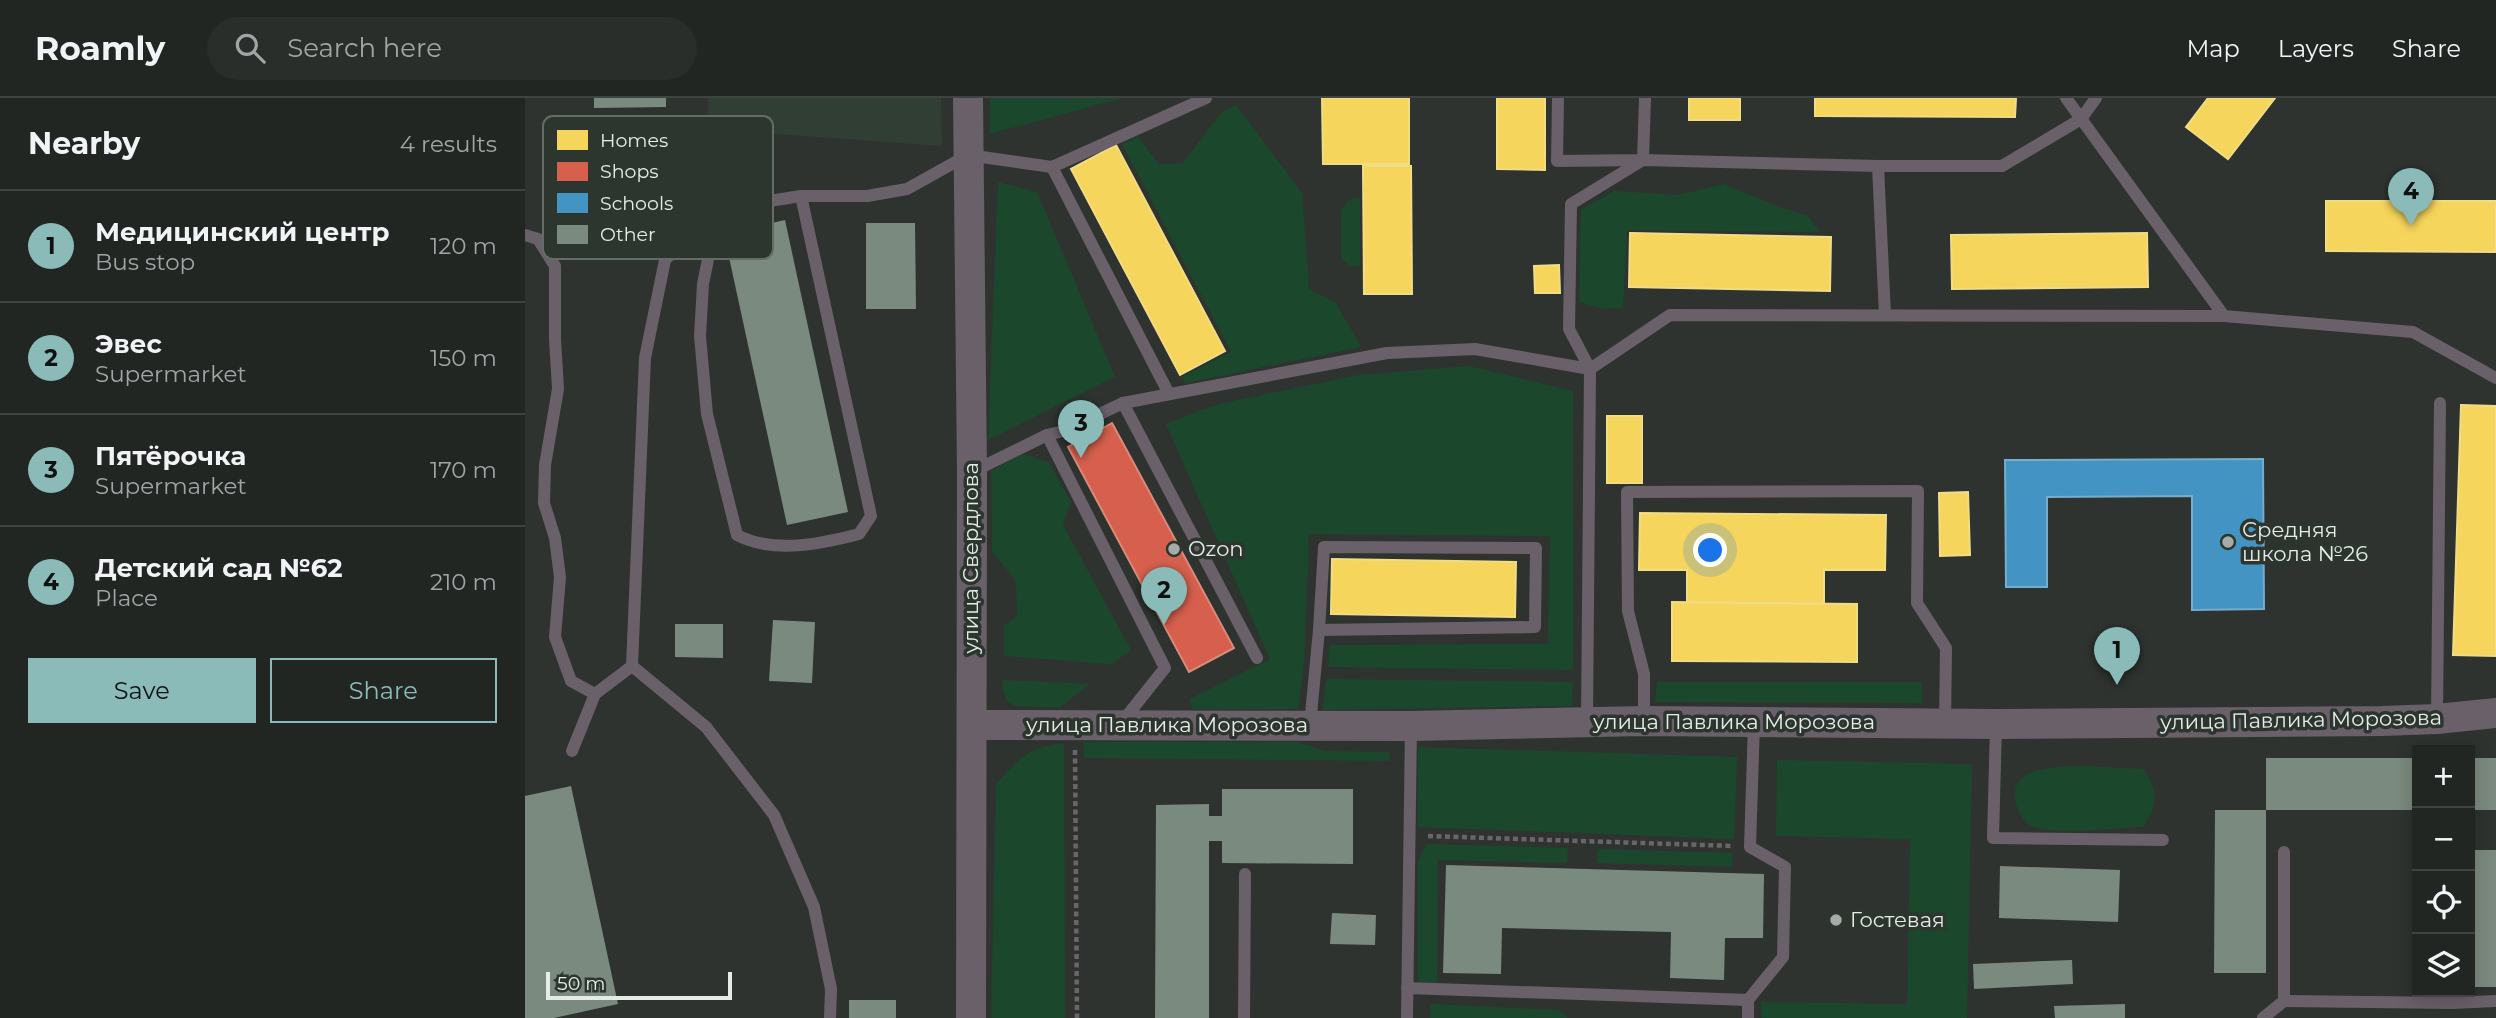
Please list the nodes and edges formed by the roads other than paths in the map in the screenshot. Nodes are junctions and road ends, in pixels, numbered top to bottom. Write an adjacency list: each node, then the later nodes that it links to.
1 (968, 98): 8 (street, улица Свердлова)
2 (1206, 98): 11 (lane)
3 (1558, 98): 9 (lane)
4 (1645, 98): 9 (lane)
5 (2066, 98): 7 (lane)
6 (2096, 98): 7 (lane)
7 (2081, 119): 10 (lane); 20 (lane)
8 (968, 155): 11 (lane); 12 (lane); 27 (street, улица Свердлова)
9 (1643, 160): 10 (lane); 21 (lane)
10 (1878, 166): 19 (lane)
11 (1052, 167): 23 (lane)
12 (801, 196): 13 (lane); 18 (lane)
13 (773, 200)
14 (525, 235): 15 (lane)
15 (543, 247)
16 (550, 259): 31 (lane)
17 (666, 259): 30 (lane)
18 (708, 259)
19 (1885, 316): 20 (lane); 21 (lane)
20 (2224, 316): 22 (lane)
21 (1590, 369): 23 (lane); 35 (lane)
22 (2496, 378)
23 (1169, 394): 24 (lane)
24 (1123, 403): 26 (lane); 29 (lane)
25 (2440, 403): 33 (lane)
26 (1047, 435): 27 (lane); 40 (lane)
27 (972, 472): 39 (street, улица Свердлова)
28 (1319, 631): 28 (lane); 41 (lane)
29 (1257, 658)
30 (632, 666): 31 (lane); 52 (lane)
31 (595, 694): 43 (lane)
32 (2496, 713): 33 (street, улица Павлика Морозова)
33 (2437, 719): 38 (street, улица Павлика Морозова)
34 (1644, 721): 35 (street, улица Павлика Морозова); 36 (street, улица Павлика Морозова); 37 (lane)
35 (1587, 722): 42 (street, улица Павлика Морозова)
36 (1754, 723): 37 (street, улица Павлика Морозова); 49 (lane)
37 (1945, 723): 38 (street, улица Павлика Морозова)
38 (1996, 724): 44 (lane)
39 (972, 725): 40 (street, улица Павлика Морозова); 53 (street, улица Свердлова)
40 (1120, 725): 41 (street, улица Павлика Морозова)
41 (1310, 725): 42 (street, улица Павлика Морозова)
42 (1411, 726): 47 (lane)
43 (572, 751)
44 (2163, 840)
45 (2284, 852): 50 (lane)
46 (1245, 874): 54 (lane)
47 (1407, 988): 49 (lane); 55 (lane)
48 (2452, 997): 50 (lane); 51 (lane)
49 (1748, 1000): 56 (lane)
50 (2284, 1001): 57 (lane)
51 (2496, 1002)
52 (831, 1018)
53 (971, 1018)
54 (1244, 1018)
55 (1407, 1018)
56 (1748, 1018)
57 (2263, 1018)

